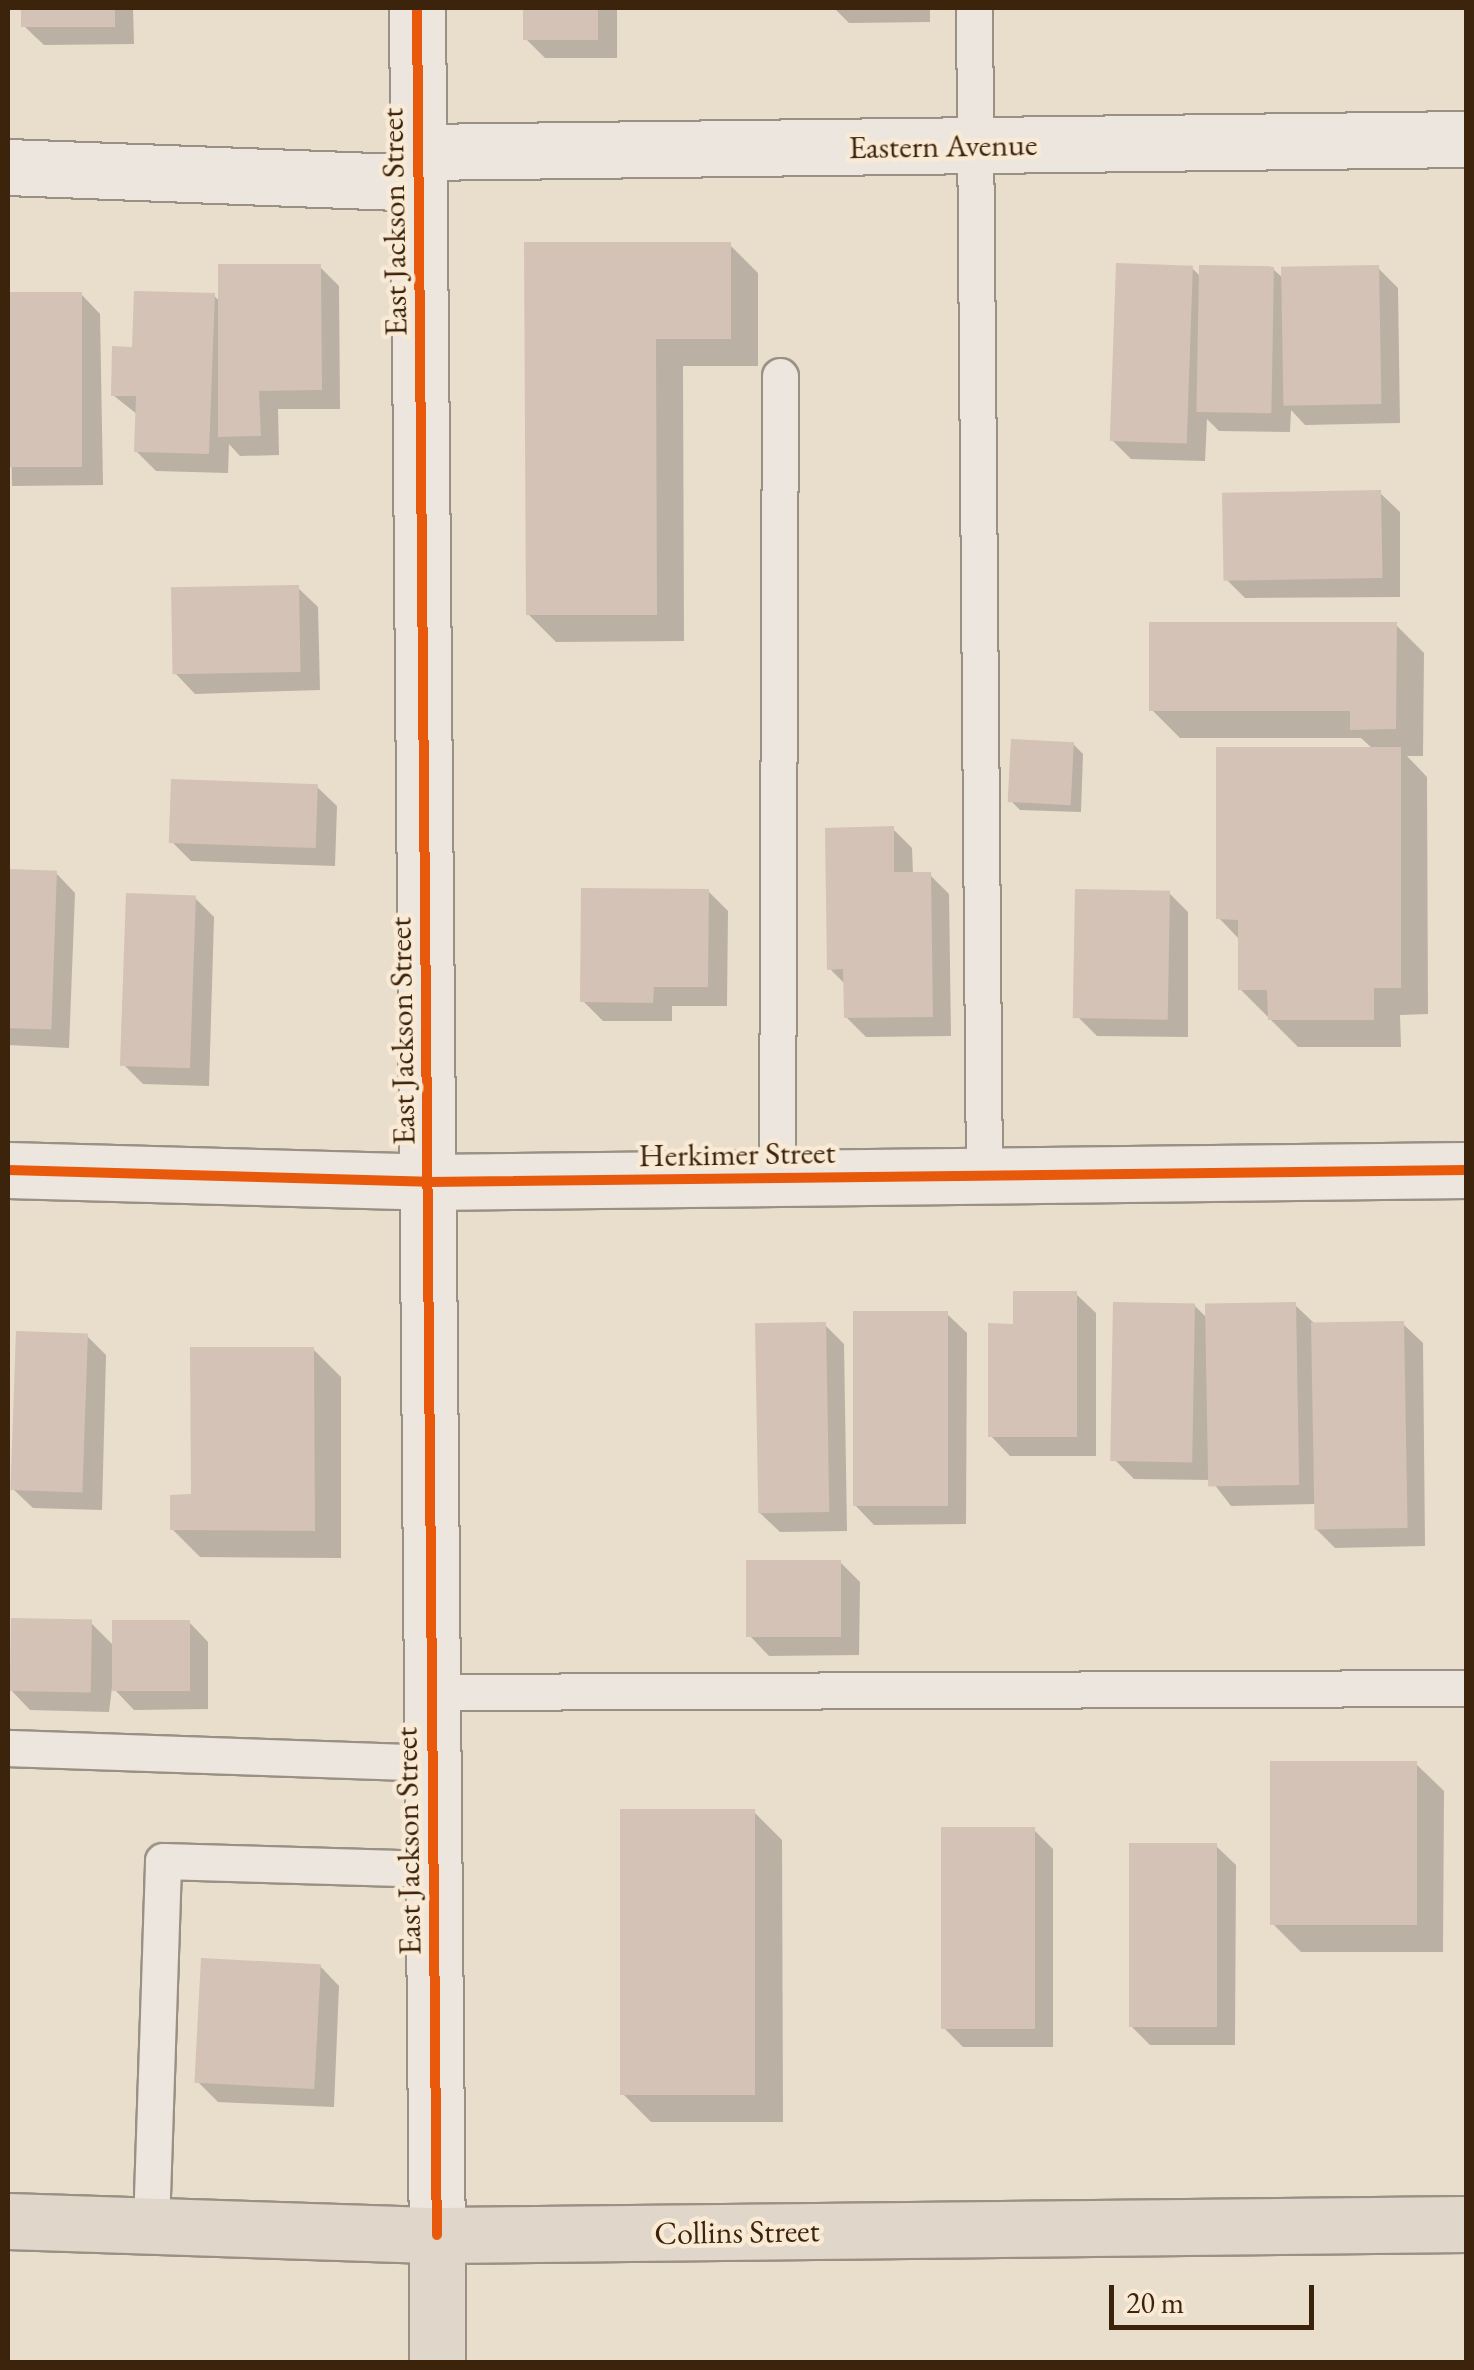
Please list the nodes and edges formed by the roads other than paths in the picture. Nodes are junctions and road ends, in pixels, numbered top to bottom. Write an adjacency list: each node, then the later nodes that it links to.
1 (417, 8): 6 (street, East Jackson Street)
2 (974, 8): 4 (lane)
3 (1466, 140): 4 (street, Eastern Avenue)
4 (976, 145): 6 (street, Eastern Avenue); 10 (lane)
5 (8, 167): 6 (street, Eastern Avenue)
6 (419, 167): 12 (street, East Jackson Street)
7 (780, 376): 11 (lane)
8 (8, 1170): 12 (street, Herkimer Street)
9 (1466, 1170): 10 (street, Herkimer Street)
10 (984, 1176): 11 (street, Herkimer Street)
11 (777, 1178): 12 (street, Herkimer Street)
12 (428, 1182): 14 (street, East Jackson Street)
13 (1466, 1688): 14 (lane)
14 (432, 1692): 16 (street, East Jackson Street)
15 (8, 1748): 16 (lane)
16 (432, 1763): 17 (street, East Jackson Street)
17 (433, 1869): 20 (lane); 21 (street, East Jackson Street)
18 (8, 2221): 20 (main road, Collins Street)
19 (1466, 2224): 21 (main road, Collins Street)
20 (151, 2226): 21 (main road, Collins Street)
21 (437, 2235): 22 (main road, East Jackson Street)
22 (437, 2362)

